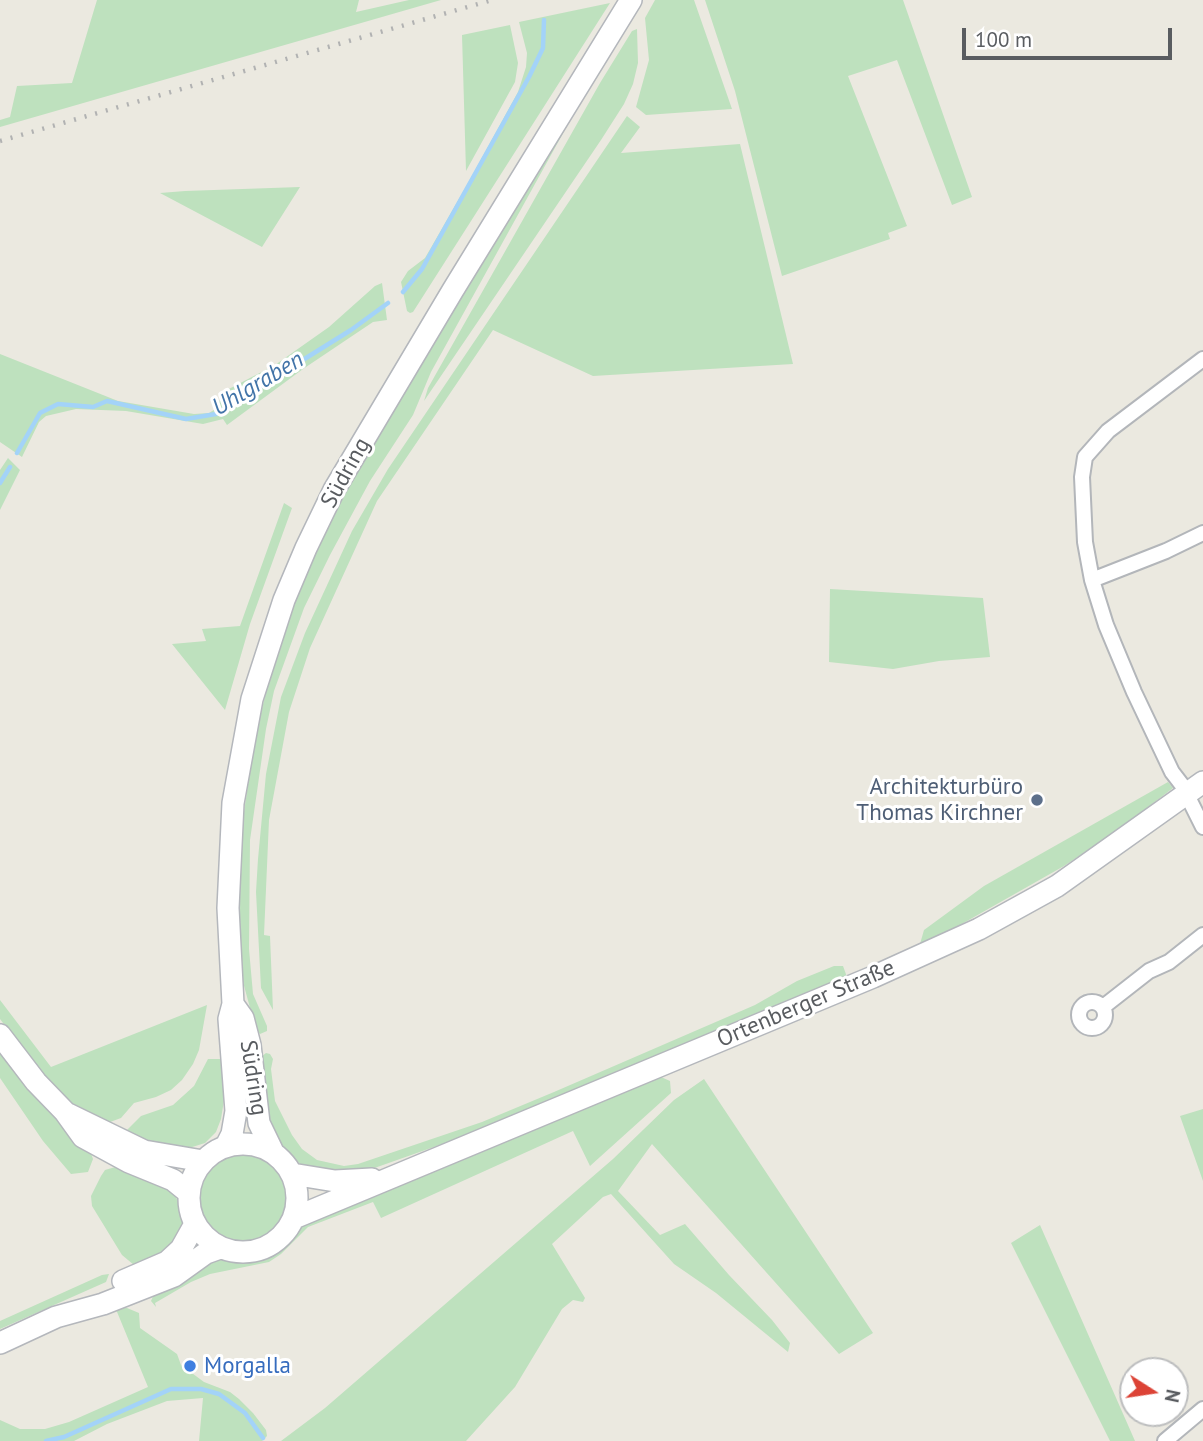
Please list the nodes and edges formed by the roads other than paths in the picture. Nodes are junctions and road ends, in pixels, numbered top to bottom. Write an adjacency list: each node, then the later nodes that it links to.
1 (631, 0): 8 (main road, Südring)
2 (1203, 359): 4 (street)
3 (1203, 533): 4 (street)
4 (1092, 580): 5 (street)
5 (1195, 788): 6 (street); 16 (main road, Ortenberger Straße)
6 (1203, 827)
7 (1203, 936): 9 (street)
8 (233, 1004): 12 (main road, Südring); 13 (main road, Südring)
9 (1103, 1007)
10 (0, 1035): 11 (main road)
11 (65, 1112): 14 (main road); 17 (main road)
12 (226, 1146): 13 (main road); 14 (main road)
13 (273, 1152): 15 (main road)
14 (203, 1161): 17 (main road)
15 (292, 1174): 16 (main road, Ortenberger Straße); 18 (main road)
16 (384, 1179): 18 (main road, Ortenberger Straße)
17 (189, 1193): 19 (main road)
18 (294, 1218): 20 (main road)
19 (195, 1224): 20 (main road); 21 (main road)
20 (220, 1248): 21 (main road)
21 (56, 1317): 22 (main road)
22 (0, 1343)
23 (1203, 1409): 24 (street)
24 (1165, 1441)

